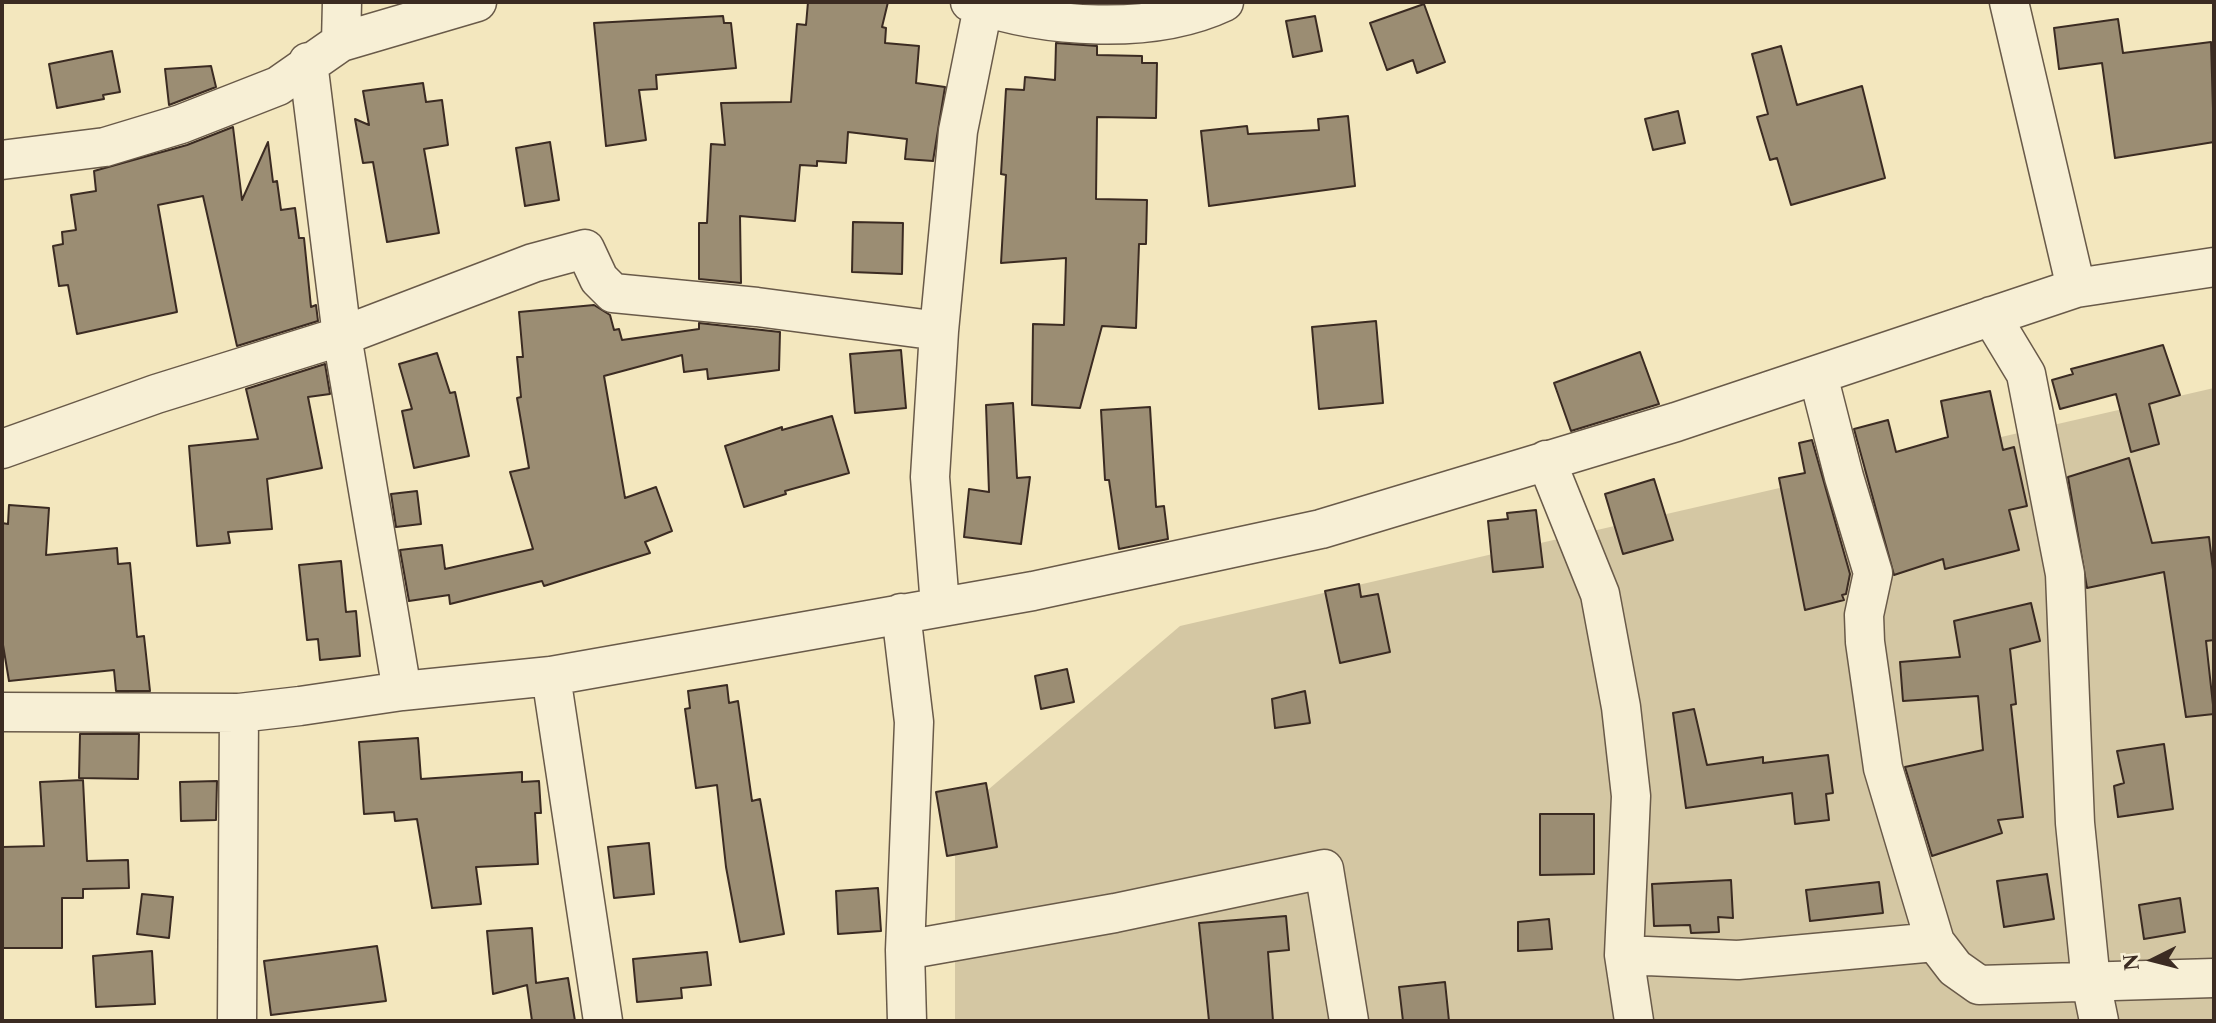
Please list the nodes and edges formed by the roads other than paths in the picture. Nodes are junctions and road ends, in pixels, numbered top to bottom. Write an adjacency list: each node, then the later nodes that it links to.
1 (341, 2): 6 (street)
2 (477, 2): 6 (street)
3 (1224, 2): 5 (street)
4 (2009, 2): 10 (street)
5 (976, 4): 12 (street)
6 (341, 42): 7 (street)
7 (308, 62): 8 (street); 13 (street)
8 (2, 160)
9 (2214, 267): 10 (street)
10 (2076, 288): 11 (street)
11 (1991, 316): 14 (street); 27 (street)
12 (939, 331): 13 (street); 17 (street)
13 (342, 336): 15 (street); 20 (street)
14 (1818, 375): 16 (street); 23 (street)
15 (2, 449)
16 (1546, 460): 17 (street); 25 (street)
17 (940, 606): 18 (street)
18 (901, 613): 19 (street); 24 (street)
19 (551, 676): 20 (street); 29 (street)
20 (402, 691): 22 (street)
21 (2, 712): 22 (street)
22 (239, 713): 28 (street)
23 (1935, 942): 25 (street); 27 (street)
24 (905, 950): 30 (street); 31 (street)
25 (1624, 955): 32 (street)
26 (2214, 978): 27 (street)
27 (2091, 982): 33 (street)
28 (237, 1021)
29 (603, 1021)
30 (907, 1021)
31 (1349, 1021)
32 (1634, 1021)
33 (2099, 1021)

